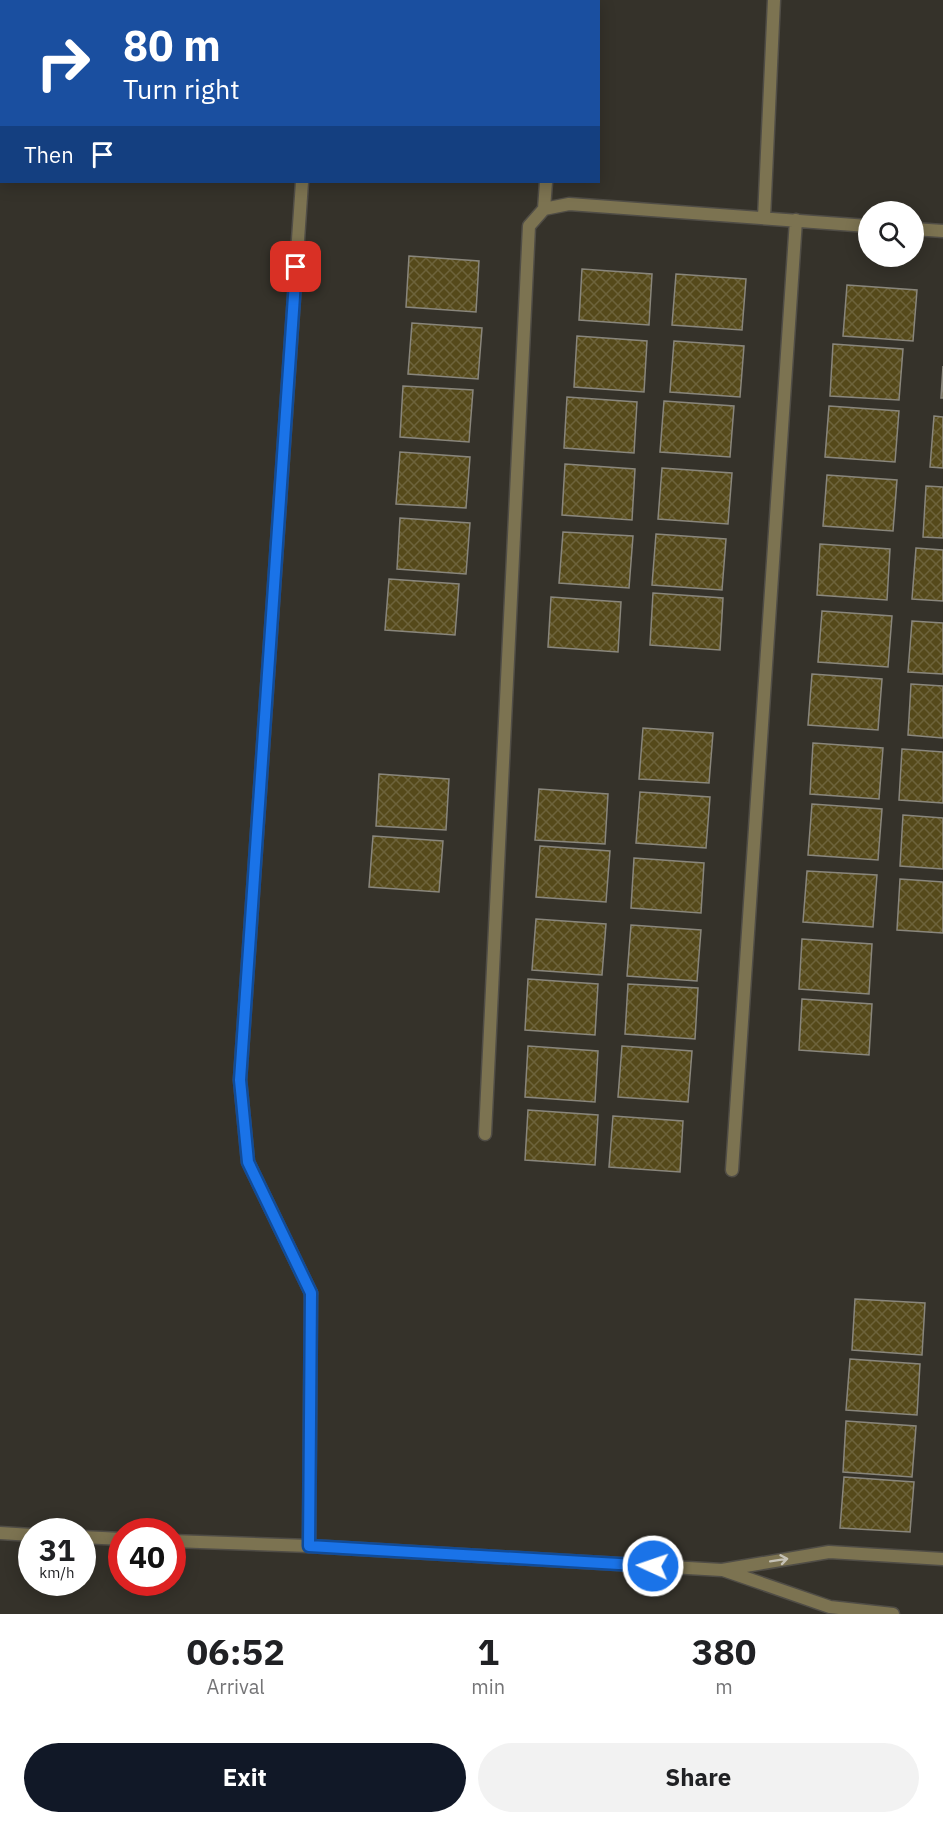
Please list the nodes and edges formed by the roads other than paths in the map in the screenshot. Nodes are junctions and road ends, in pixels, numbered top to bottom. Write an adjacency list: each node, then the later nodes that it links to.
1 (774, 0): 5 (street)
2 (302, 183): 15 (street)
3 (546, 183): 4 (street)
4 (544, 209): 5 (street); 10 (street)
5 (764, 218): 6 (street)
6 (796, 220): 7 (street); 11 (street)
7 (858, 225)
8 (924, 230): 9 (street)
9 (943, 231)
10 (485, 1134)
11 (732, 1170)
12 (0, 1533): 13 (street)
13 (18, 1534)
14 (186, 1542): 15 (street)
15 (309, 1546): 17 (street)
16 (943, 1559): 17 (street, one-way to 16)
17 (722, 1570): 18 (street)
18 (893, 1614)

